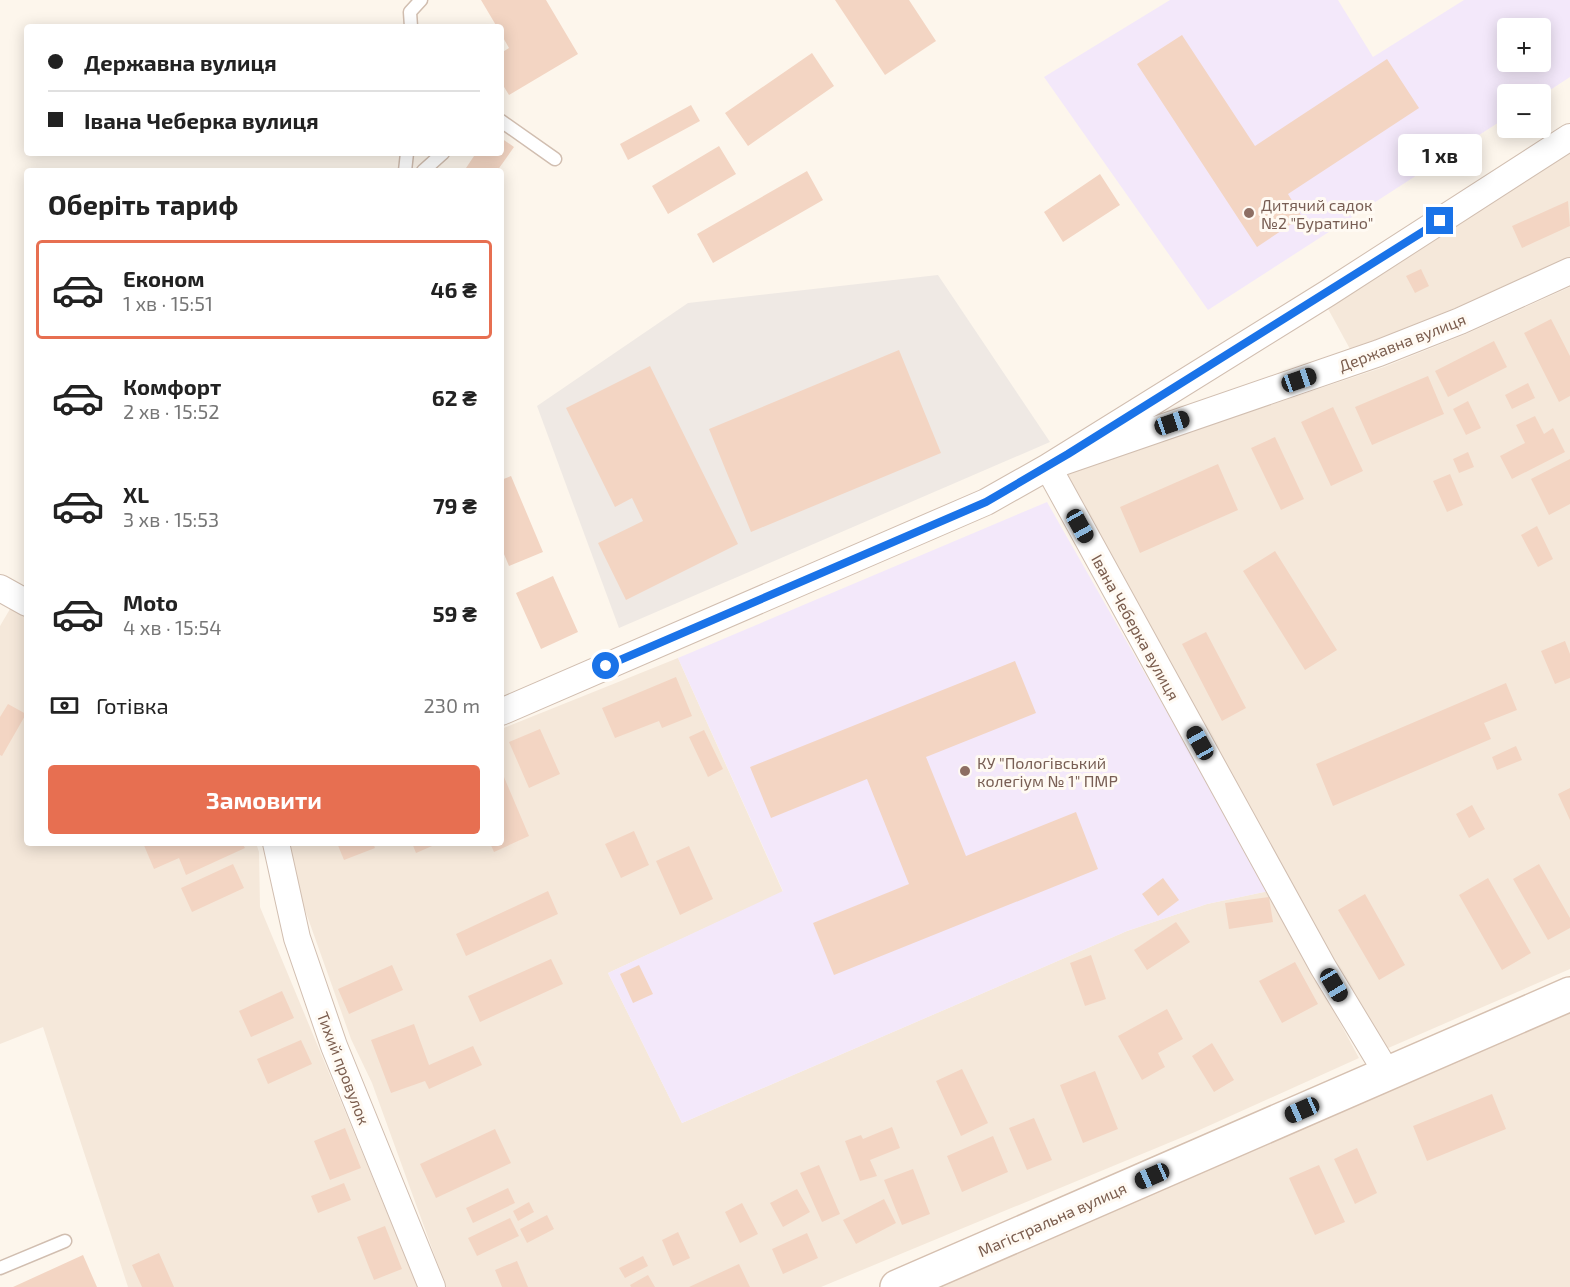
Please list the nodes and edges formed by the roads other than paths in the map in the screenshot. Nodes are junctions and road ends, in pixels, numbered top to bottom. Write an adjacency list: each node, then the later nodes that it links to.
1 (422, 0): 2 (lane)
2 (411, 24)
3 (504, 123): 6 (lane)
4 (1570, 137): 9 (street)
5 (440, 156): 7 (lane)
6 (555, 159)
7 (426, 168)
8 (1570, 271): 9 (street, Державна вулиця)
9 (1048, 466): 12 (street, Державна вулиця); 15 (street, Івана Чеберка вулиця)
10 (0, 588): 11 (street)
11 (24, 601)
12 (504, 711)
13 (277, 846): 18 (street, Тихий провулок)
14 (1570, 994): 15 (main road, Магістральна вулиця)
15 (1387, 1073): 19 (main road, Магістральна вулиця)
16 (64, 1241): 17 (lane)
17 (0, 1268)
18 (432, 1287)
19 (897, 1287)

